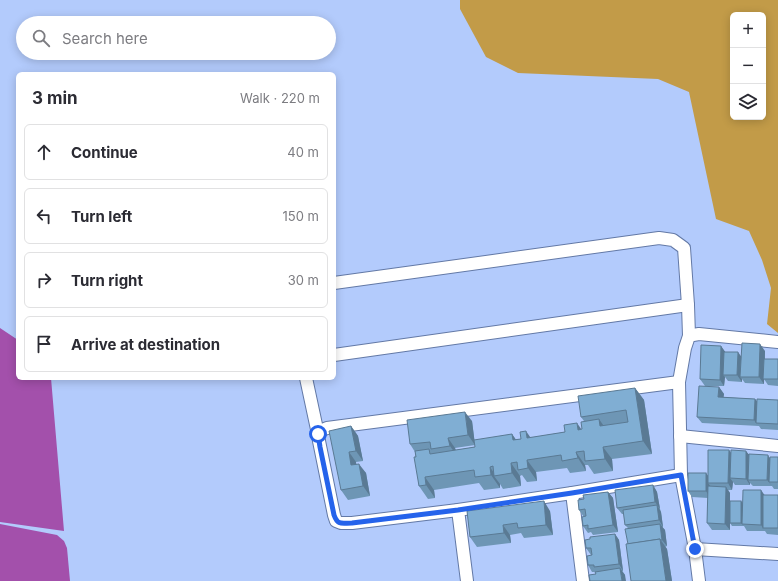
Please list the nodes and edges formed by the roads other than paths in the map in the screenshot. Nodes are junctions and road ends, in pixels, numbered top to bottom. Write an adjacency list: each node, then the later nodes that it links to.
1 (336, 283): 2 (street)
2 (688, 304): 3 (street); 5 (street)
3 (689, 336): 4 (street); 7 (street)
4 (778, 342)
5 (336, 355)
6 (306, 380): 8 (street)
7 (679, 382): 8 (street); 9 (street)
8 (318, 434): 13 (street)
9 (680, 436): 10 (street); 11 (street)
10 (778, 446)
11 (681, 475): 12 (street); 14 (street)
12 (572, 493): 13 (street); 17 (street)
13 (458, 510): 16 (street)
14 (695, 549): 15 (street); 18 (street)
15 (778, 554)
16 (467, 581)
17 (583, 581)
18 (699, 581)

